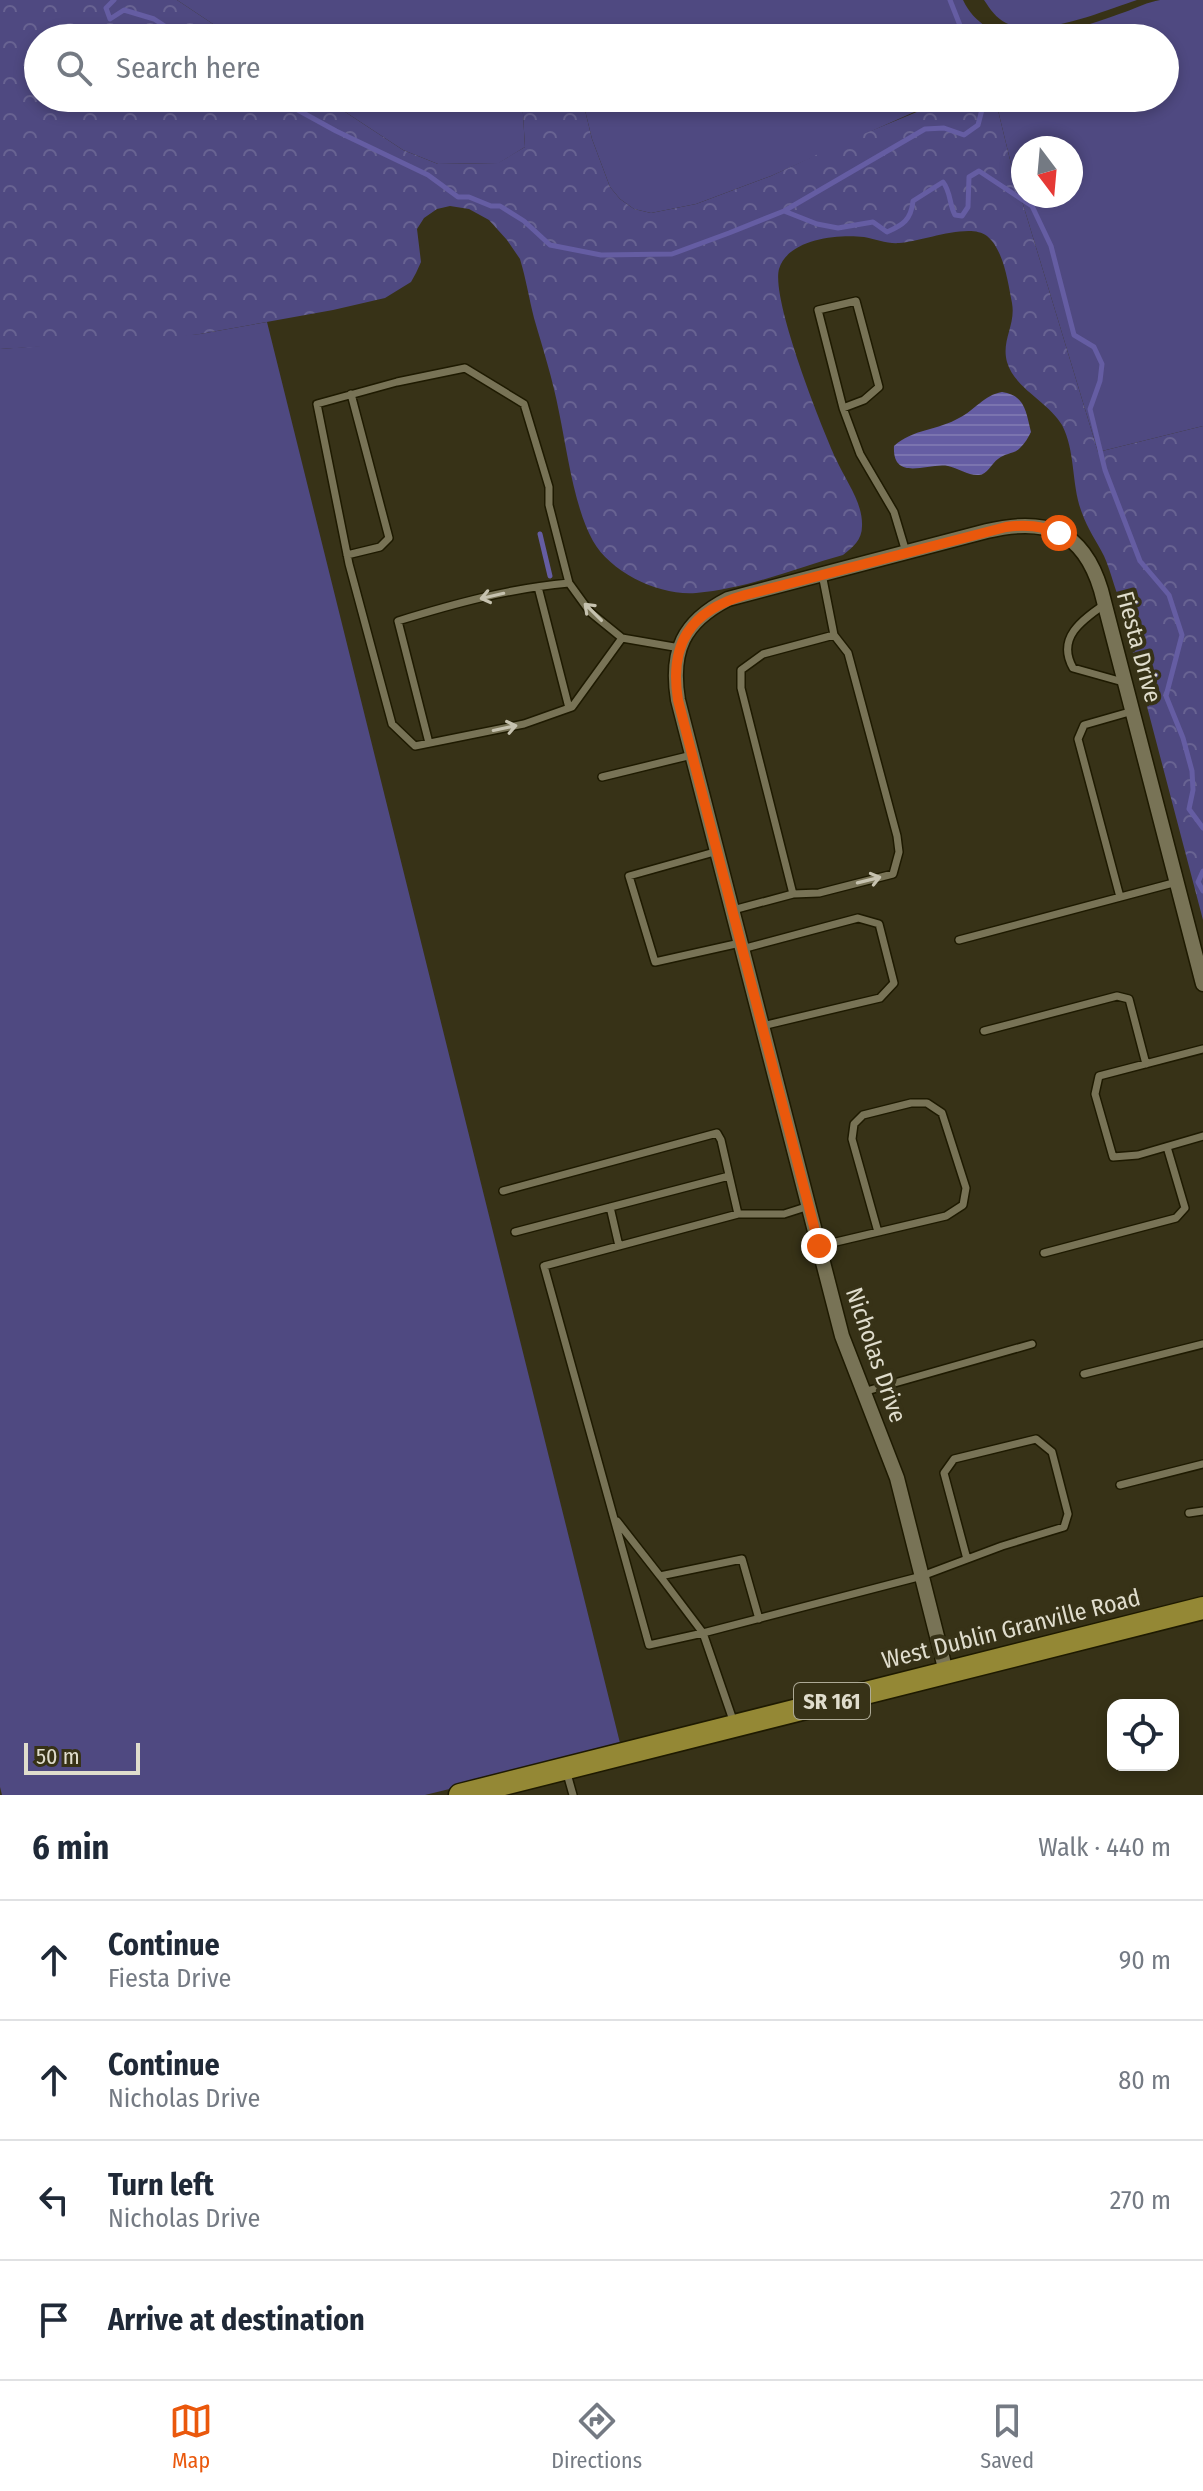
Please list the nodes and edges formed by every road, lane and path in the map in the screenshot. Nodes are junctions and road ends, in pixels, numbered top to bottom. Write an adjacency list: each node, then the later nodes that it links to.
1 (351, 394): 4 (lane); 4 (lane); 6 (lane)
2 (843, 408): 2 (lane); 3 (lane)
3 (906, 552): 5 (street, Fiesta Drive); 8 (street, Fiesta Drive)
4 (347, 555): 15 (lane)
5 (822, 574): 9 (lane); 11 (street)
6 (569, 583): 7 (lane); 10 (lane, one-way to 6)
7 (538, 587): 13 (lane); 15 (lane, one-way to 15)
8 (1105, 604): 12 (street, Fiesta Drive); 12 (lane)
9 (834, 635): 20 (lane); 20 (lane, one-way to 9)
10 (622, 638): 11 (lane); 13 (lane)
11 (680, 648): 16 (street, Nicholas Drive)
12 (1125, 682): 14 (street, Fiesta Drive)
13 (569, 708): 15 (lane, one-way to 13)
14 (1133, 711): 19 (street, Fiesta Drive); 21 (lane)
15 (429, 743)
16 (692, 755): 17 (lane); 18 (street, Nicholas Drive)
17 (602, 777)
18 (718, 851): 22 (street, Nicholas Drive); 24 (lane)
19 (1177, 882): 21 (lane); 25 (street, Fiesta Drive)
20 (793, 894): 22 (lane)
21 (1120, 897): 23 (lane)
22 (733, 910): 24 (street, Nicholas Drive)
23 (959, 940)
24 (742, 946): 26 (street, Nicholas Drive); 26 (lane)
25 (1203, 984)
26 (762, 1026): 34 (street, Nicholas Drive)
27 (984, 1031): 29 (lane)
28 (1203, 1049): 29 (lane)
29 (1146, 1064): 31 (lane)
30 (1203, 1136): 31 (lane)
31 (1167, 1147): 41 (lane)
32 (729, 1176): 33 (lane); 35 (lane); 36 (lane)
33 (503, 1191)
34 (809, 1206): 36 (lane); 40 (street, Nicholas Drive)
35 (610, 1207): 37 (lane); 39 (lane)
36 (738, 1214): 39 (lane)
37 (515, 1232)
38 (878, 1232): 38 (lane); 40 (lane)
39 (619, 1246): 50 (lane)
40 (819, 1246): 45 (street, Nicholas Drive)
41 (1044, 1253)
42 (1032, 1344): 45 (lane)
43 (1203, 1344): 44 (lane)
44 (1084, 1374)
45 (863, 1392): 53 (street, Nicholas Drive)
46 (1203, 1464): 47 (lane)
47 (1120, 1485)
48 (1203, 1511): 49 (lane)
49 (1189, 1513)
50 (615, 1519): 52 (lane); 56 (lane)
51 (967, 1559): 51 (lane); 53 (lane)
52 (660, 1576): 55 (lane); 56 (lane)
53 (922, 1576): 55 (lane); 57 (street, Nicholas Drive)
54 (1203, 1608): 57 (main road, West Dublin Granville Road / SR 161)
55 (759, 1619): 56 (lane)
56 (703, 1633): 58 (lane)
57 (946, 1672): 58 (main road, West Dublin Granville Road / SR 161)
58 (735, 1725): 59 (main road, West Dublin Granville Road / SR 161)
59 (565, 1768): 60 (main road, West Dublin Granville Road / SR 161); 62 (lane)
60 (501, 1790): 61 (main road, West Dublin Granville Road / SR 161)
61 (460, 1795)
62 (573, 1795)

